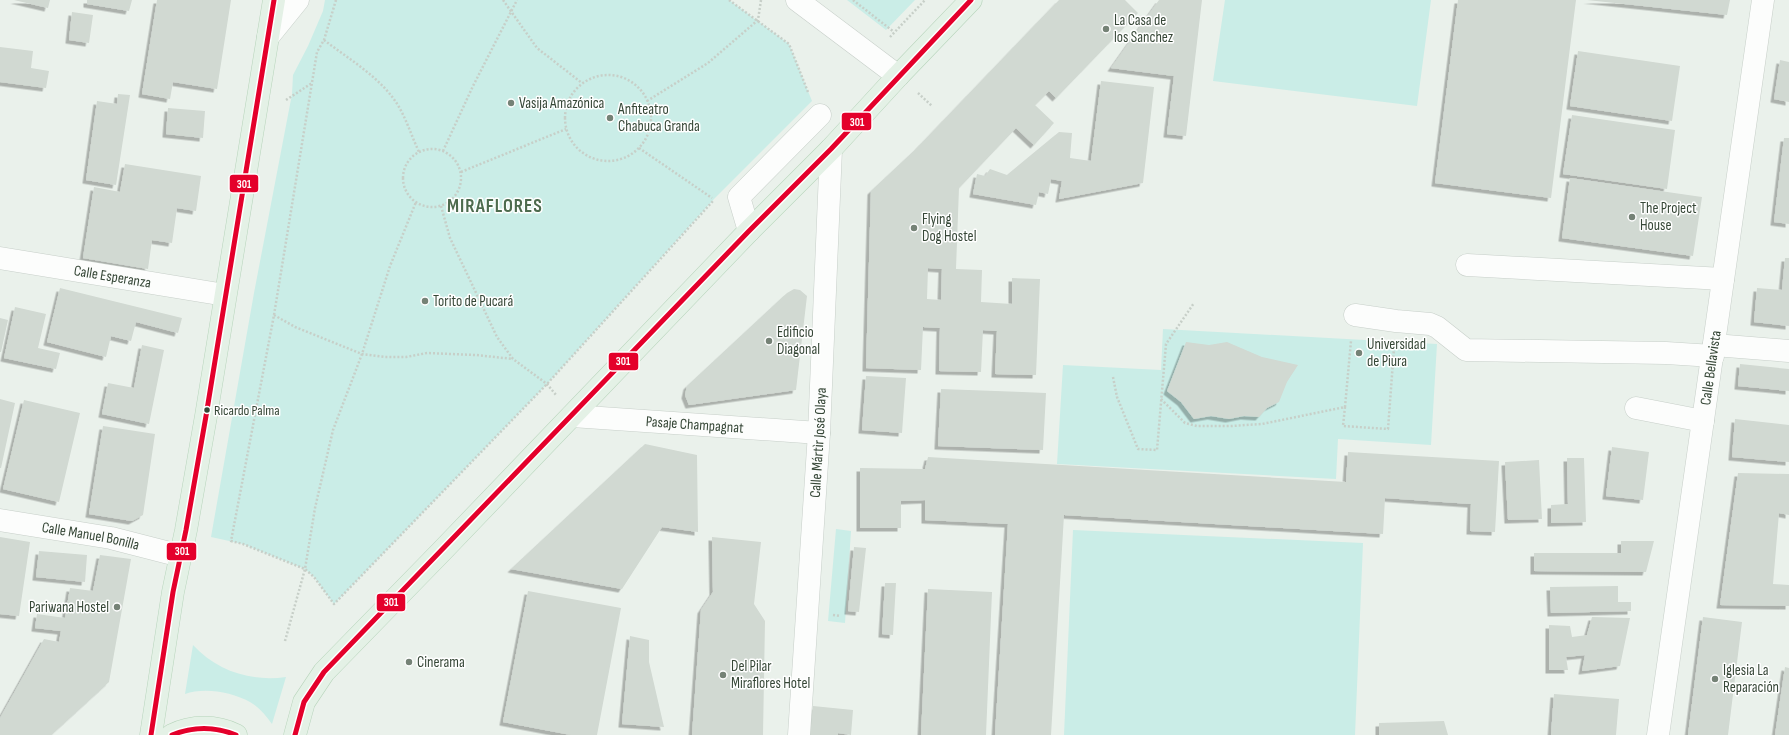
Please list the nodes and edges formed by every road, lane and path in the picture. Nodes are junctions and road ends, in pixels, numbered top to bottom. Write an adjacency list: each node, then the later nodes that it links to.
1 (274, 0): 16 (main road)
2 (298, 0): 16 (street)
3 (336, 0): 17 (path)
4 (503, 0): 13 (path)
5 (517, 0): 13 (path)
6 (730, 0): 14 (path)
7 (761, 0): 14 (path)
8 (797, 0): 18 (street)
9 (853, 0): 15 (path)
10 (925, 0): 15 (path)
11 (971, 0): 19 (main road)
12 (1763, 0): 37 (street, Calle Bellavista)
13 (511, 13): 21 (path); 29 (path)
14 (758, 20): 22 (path); 23 (path)
15 (894, 32): 18 (path)
16 (268, 37): 38 (main road)
17 (324, 40): 20 (path); 30 (path)
18 (874, 58): 19 (street)
19 (898, 76): 28 (main road)
20 (312, 83): 24 (path); 40 (path)
21 (582, 83): 23 (path); 26 (path)
22 (809, 94)
23 (647, 101): 27 (path)
24 (282, 103)
25 (820, 115): 34 (street)
26 (566, 130): 27 (path); 31 (path)
27 (639, 148): 48 (path)
28 (831, 150): 34 (main road); 54 (street, Calle Mártìr José Olaya)
29 (443, 151): 30 (path); 31 (path)
30 (419, 152): 32 (path)
31 (460, 172): 33 (path)
32 (416, 202): 33 (path); 45 (path)
33 (441, 206): 46 (path)
34 (749, 231): 52 (main road)
35 (0, 258): 38 (street, Calle Esperanza)
36 (1467, 265): 37 (street)
37 (1723, 279): 43 (street, Calle Bellavista)
38 (225, 295): 56 (main road)
39 (1194, 302): 49 (path)
40 (274, 315): 45 (path); 57 (path)
41 (1355, 315): 42 (street); 50 (path)
42 (1396, 321): 43 (street); 50 (path)
43 (1713, 350): 44 (street); 53 (street, Calle Bellavista)
44 (1789, 351)
45 (362, 354): 46 (path); 57 (path)
46 (513, 359): 48 (path)
47 (1113, 377): 49 (path)
48 (547, 384): 57 (path)
49 (1161, 399): 50 (path)
50 (1345, 407)
51 (1636, 408): 53 (street)
52 (572, 416): 54 (street, Pasaje Champagnat); 62 (main road)
53 (1703, 422): 64 (street, Calle Bellavista)
54 (819, 434): 63 (street, Calle Mártìr José Olaya)
55 (0, 520): 56 (street, Calle Manuel Bonilla)
56 (181, 556): 59 (main road)
57 (305, 569): 58 (path)
58 (285, 641)
59 (150, 735)
60 (172, 735): 61 (main road)
61 (236, 735)
62 (295, 735)
63 (799, 735)
64 (1658, 735)

